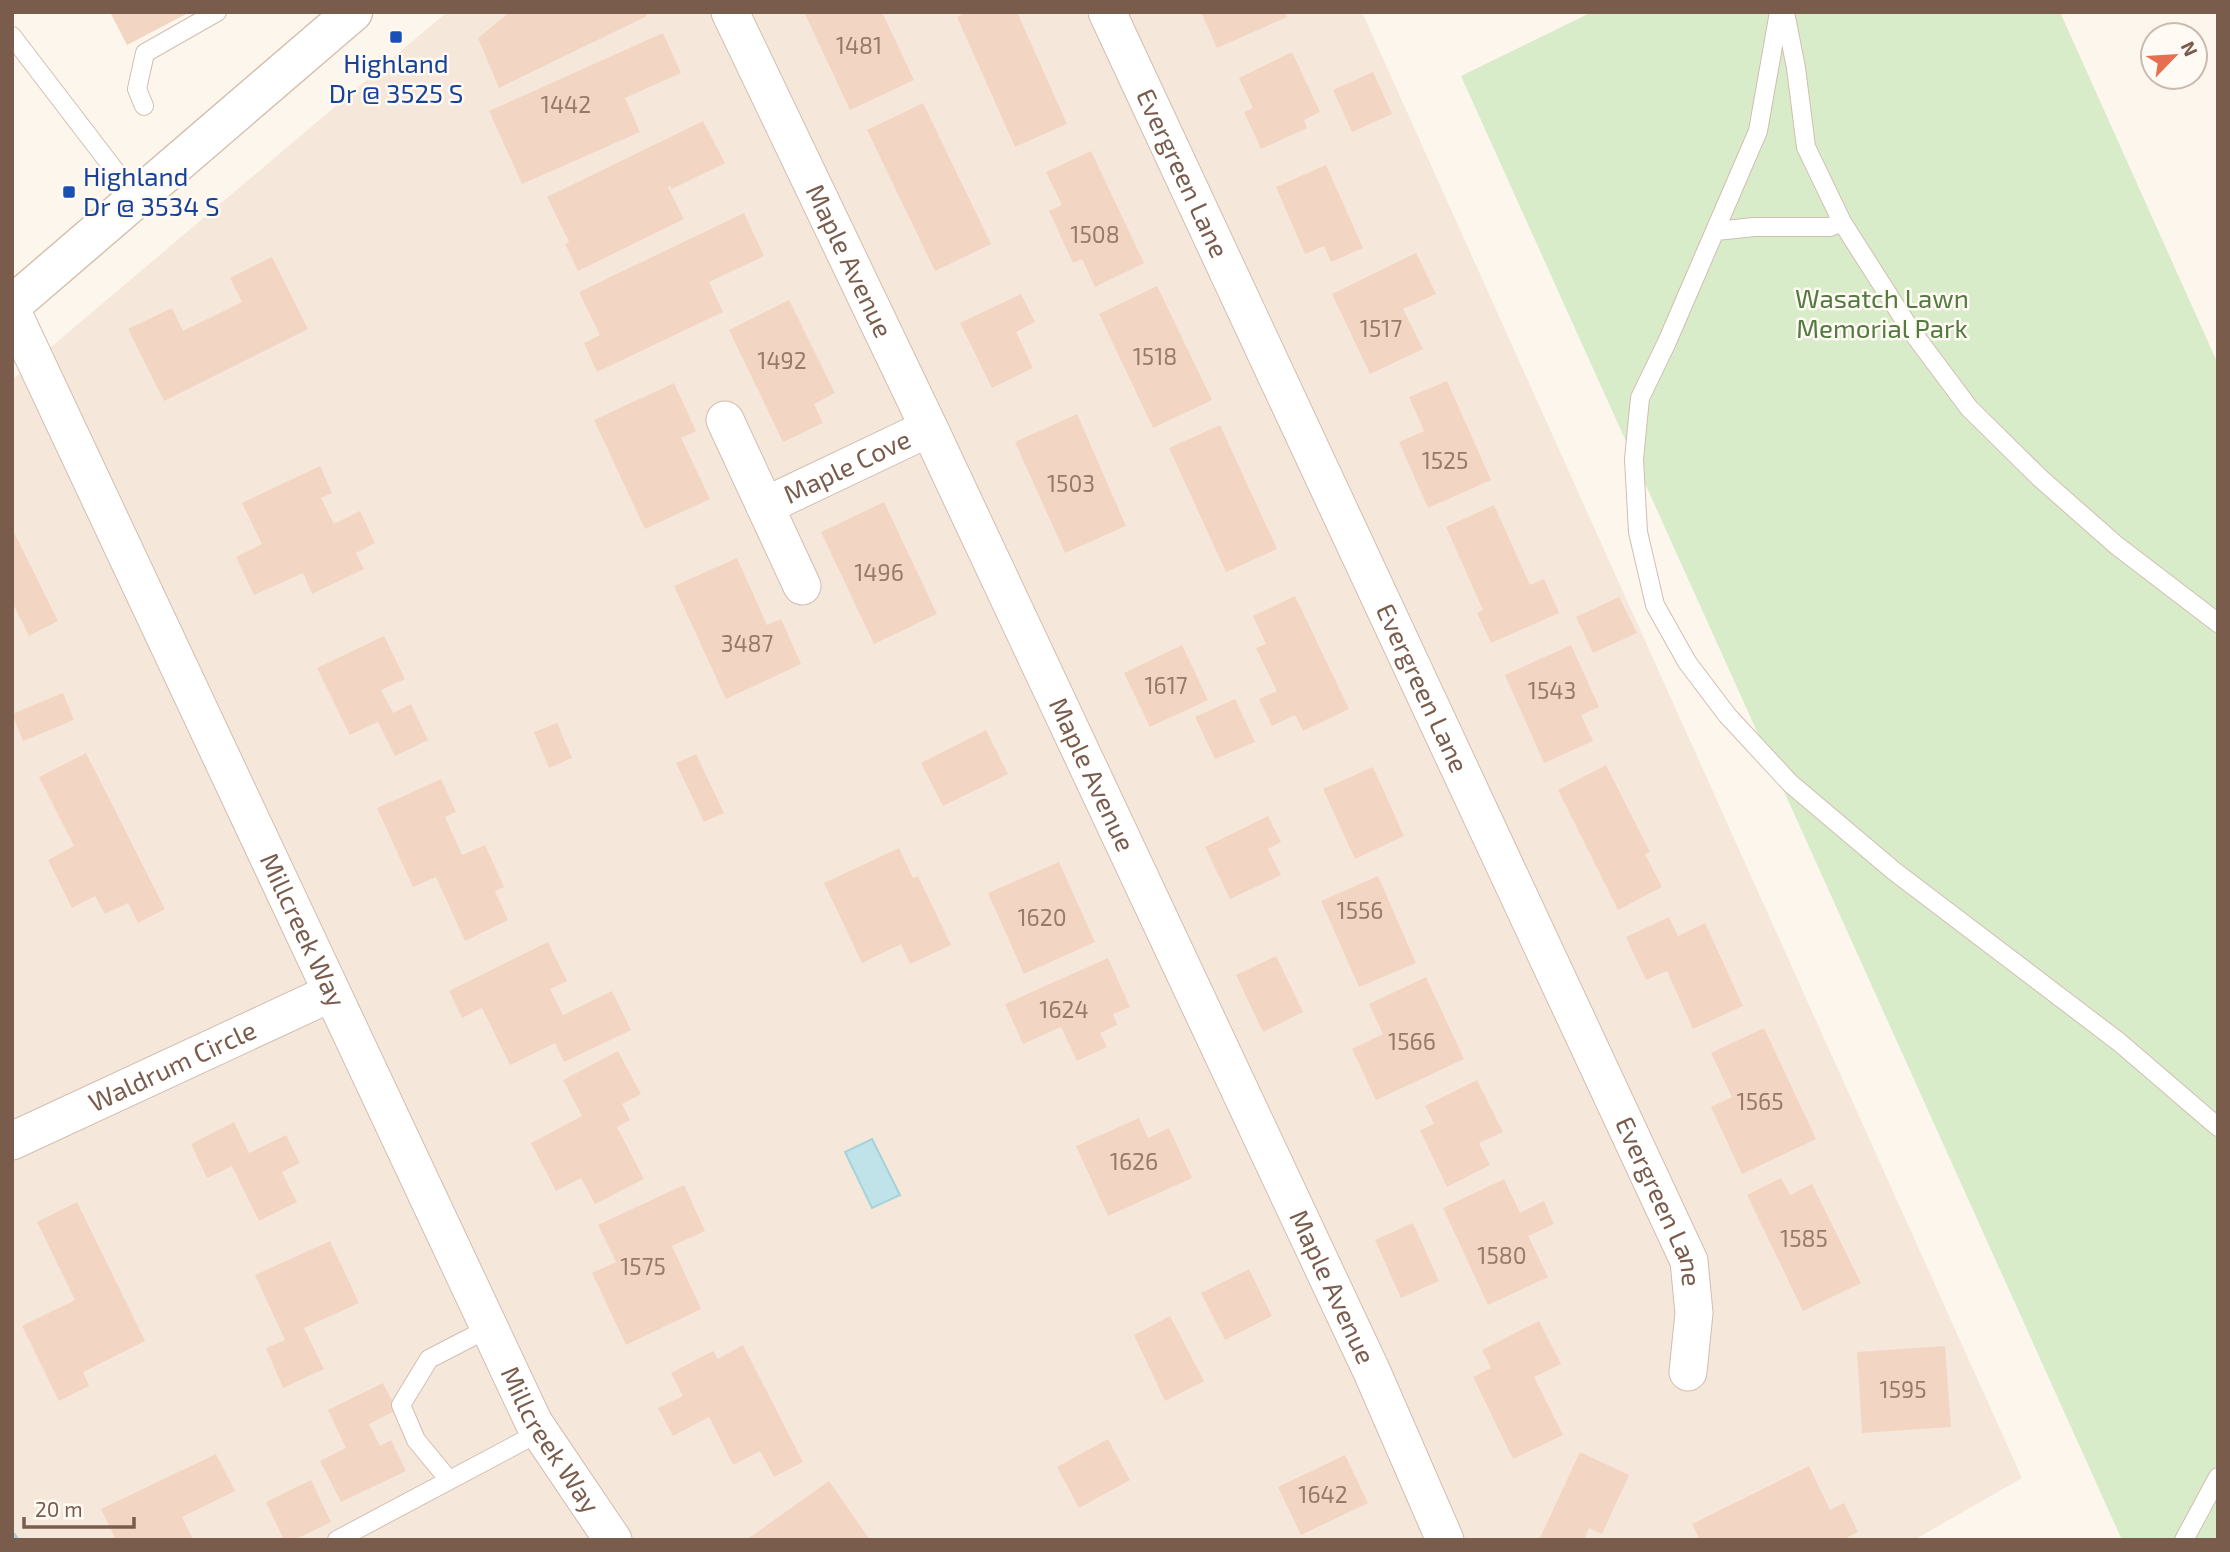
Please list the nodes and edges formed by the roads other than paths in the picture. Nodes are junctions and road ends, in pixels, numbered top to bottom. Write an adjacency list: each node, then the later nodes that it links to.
1 (218, 12): 8 (lane)
2 (353, 12): 9 (main road)
3 (730, 12): 15 (street, Maple Avenue)
4 (1107, 12): 23 (street, Evergreen Lane)
5 (1779, 12): 11 (lane)
6 (1785, 12): 10 (lane)
7 (12, 36): 9 (lane)
8 (144, 106)
9 (136, 198): 12 (main road)
10 (1842, 222): 11 (lane); 18 (lane)
11 (1716, 231): 20 (lane)
12 (12, 305)
13 (12, 311): 19 (street, Millcreek Way)
14 (725, 420): 16 (street, Maple Cove)
15 (929, 428): 16 (street, Maple Cove); 29 (street, Maple Avenue)
16 (765, 506): 17 (street, Maple Cove)
17 (802, 586)
18 (2218, 623)
19 (331, 993): 21 (street, Waldrum Circle); 22 (street, Millcreek Way)
20 (2218, 1127)
21 (12, 1141)
22 (489, 1328): 24 (street, Millcreek Way); 26 (lane)
23 (1688, 1372)
24 (540, 1432): 26 (lane); 28 (street, Millcreek Way)
25 (2218, 1477): 30 (lane)
26 (449, 1480): 27 (lane)
27 (337, 1540)
28 (613, 1540)
29 (1444, 1540)
30 (2183, 1540)

